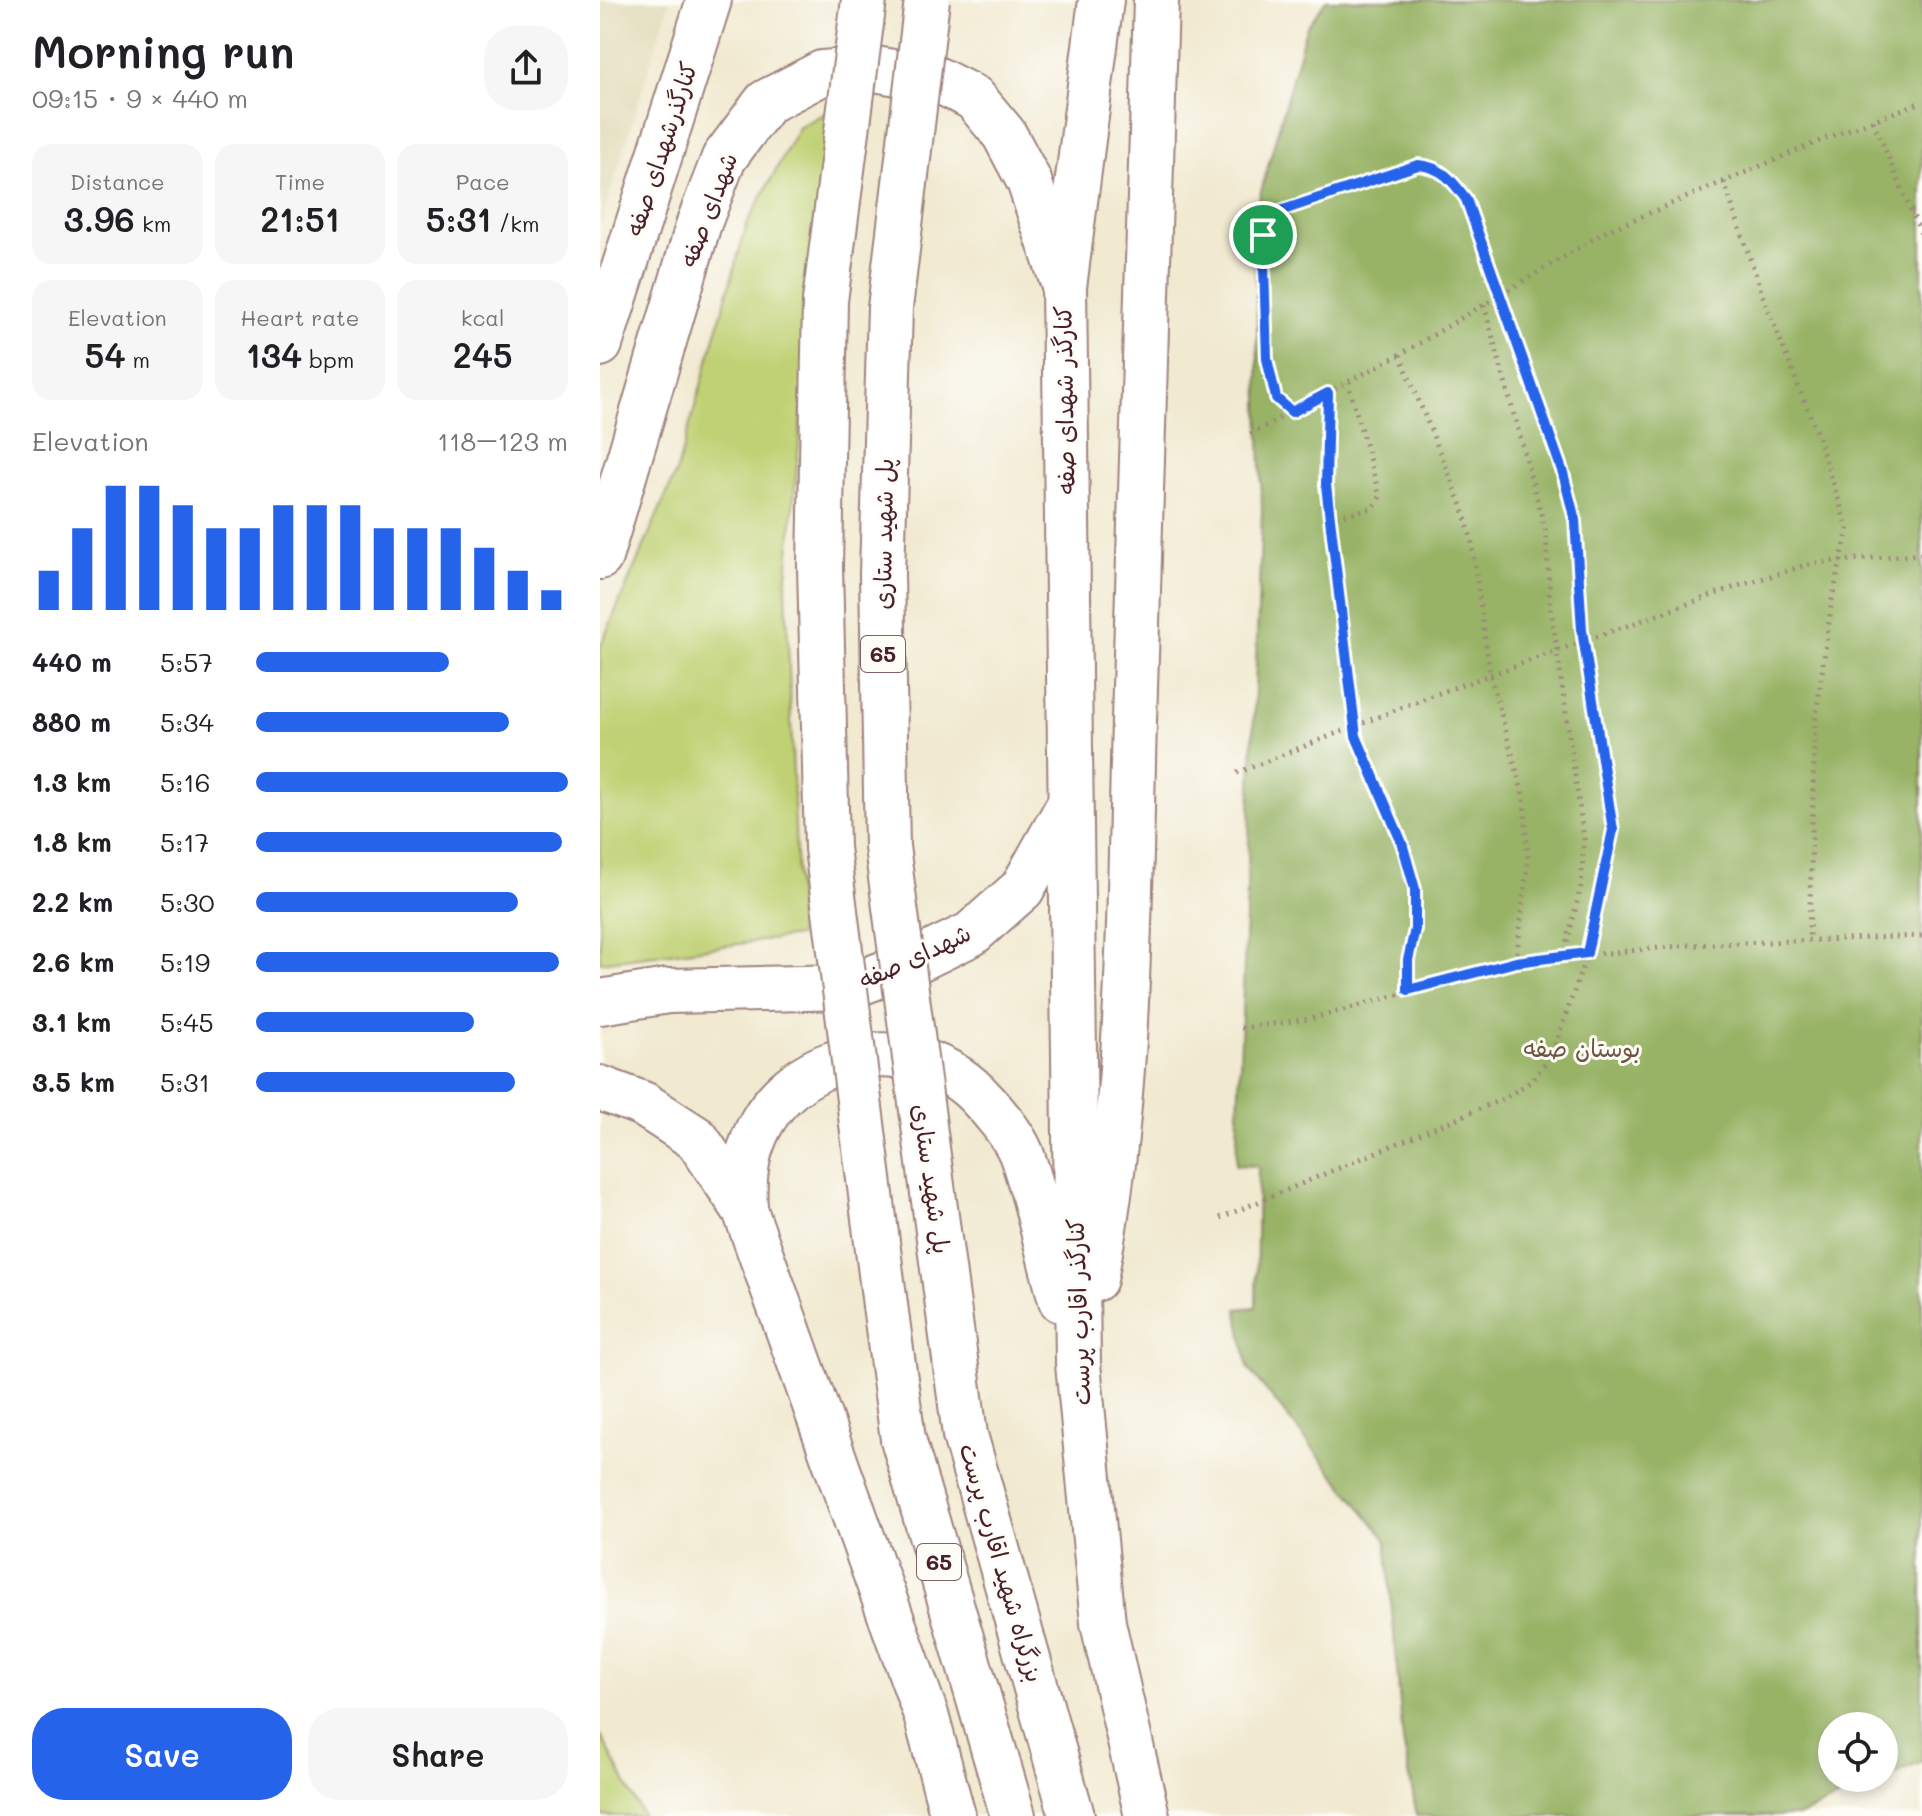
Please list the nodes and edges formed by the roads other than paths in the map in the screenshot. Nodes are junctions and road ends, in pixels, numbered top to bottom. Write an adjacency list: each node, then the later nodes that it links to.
1 (709, 0): 7 (main road, کنارگذرشهدای صفه)
2 (864, 0): 16 (main road, 65, bridge)
3 (927, 0): 13 (main road, پل شهید ستاری / 65, bridge)
4 (1101, 0): 6 (main road, کنارگذر شهدای صفه)
5 (1156, 0): 14 (main road)
6 (1064, 287): 8 (main road, شهدای صفه); 9 (main road, کنارگذر شهدای صفه)
7 (600, 344)
8 (600, 557)
9 (1071, 803): 10 (main road, شهدای صفه); 14 (main road, کنارگذر اقارب پرست)
10 (600, 1002)
11 (600, 1088): 12 (main road)
12 (745, 1210): 14 (main road); 15 (main road)
13 (948, 1306): 17 (main road, بزرگراه شهید اقارب پرست / 65)
14 (1078, 1364): 18 (main road, کنارگذر اقارب پرست)
15 (953, 1816)
16 (1013, 1816)
17 (1072, 1816)
18 (1147, 1816)

